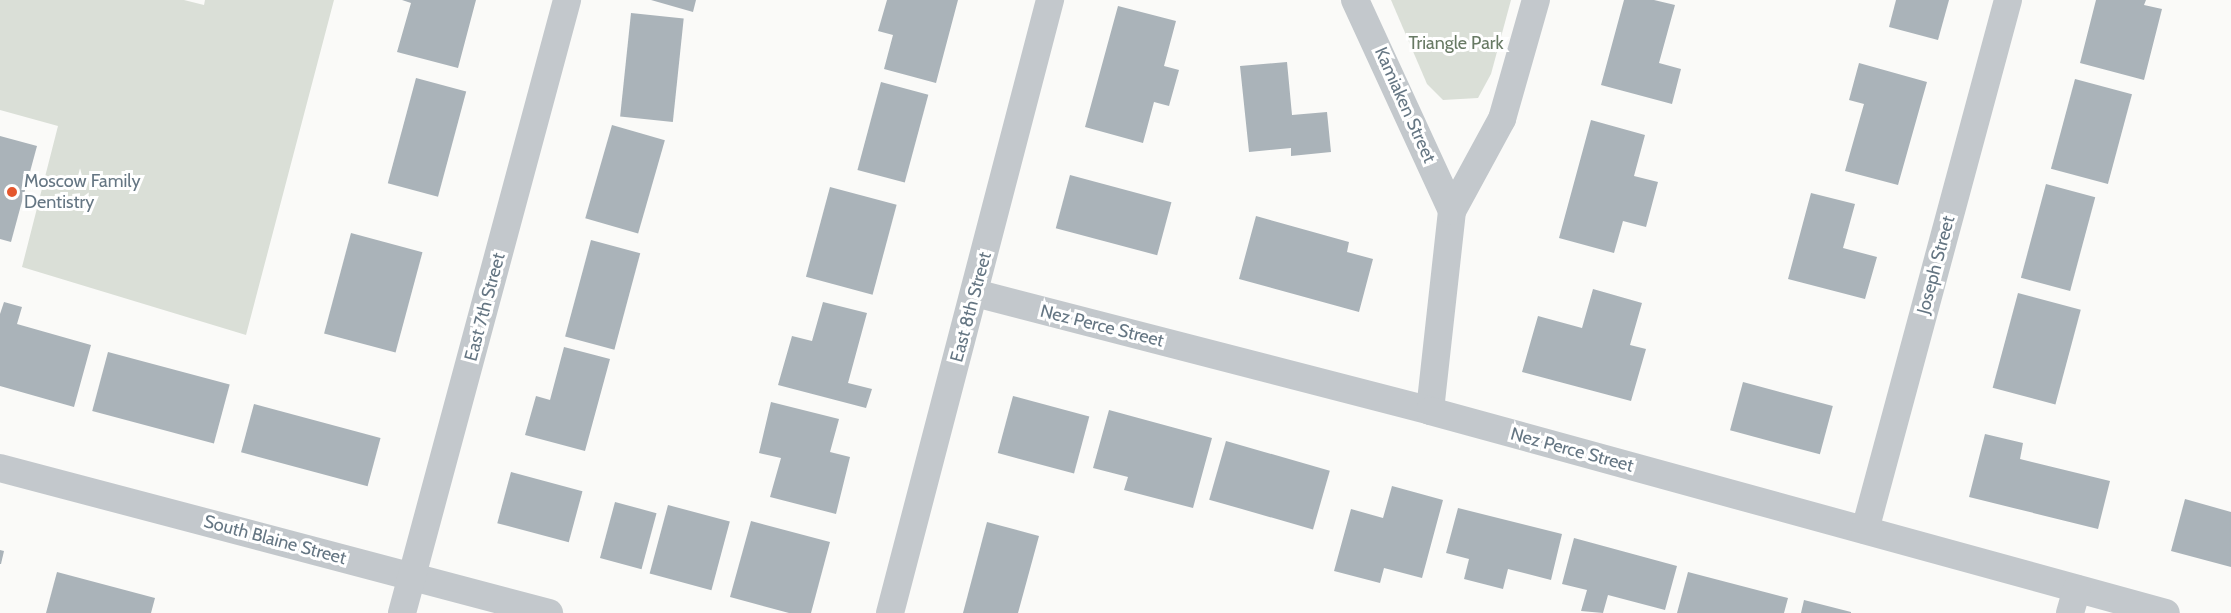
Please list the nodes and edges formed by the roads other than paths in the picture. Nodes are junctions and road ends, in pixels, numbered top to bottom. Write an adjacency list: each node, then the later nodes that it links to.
1 (567, 0): 11 (street, East 7th Street)
2 (1050, 0): 7 (street, East 8th Street)
3 (1355, 0): 6 (street, Kamiaken Street)
4 (1536, 0): 6 (street)
5 (2008, 0): 10 (street, Joseph Street)
6 (1452, 211): 8 (street)
7 (975, 293): 8 (street, Nez Perce Street); 15 (street, East 8th Street)
8 (1430, 411): 10 (street, Nez Perce Street)
9 (0, 468): 11 (street, South Blaine Street)
10 (1865, 530): 12 (street, Nez Perce Street)
11 (413, 576): 13 (street, East 7th Street); 14 (street, South Blaine Street)
12 (2074, 601): 16 (street, Nez Perce Street)
13 (402, 613)
14 (549, 613)
15 (890, 613)
16 (2166, 613)

